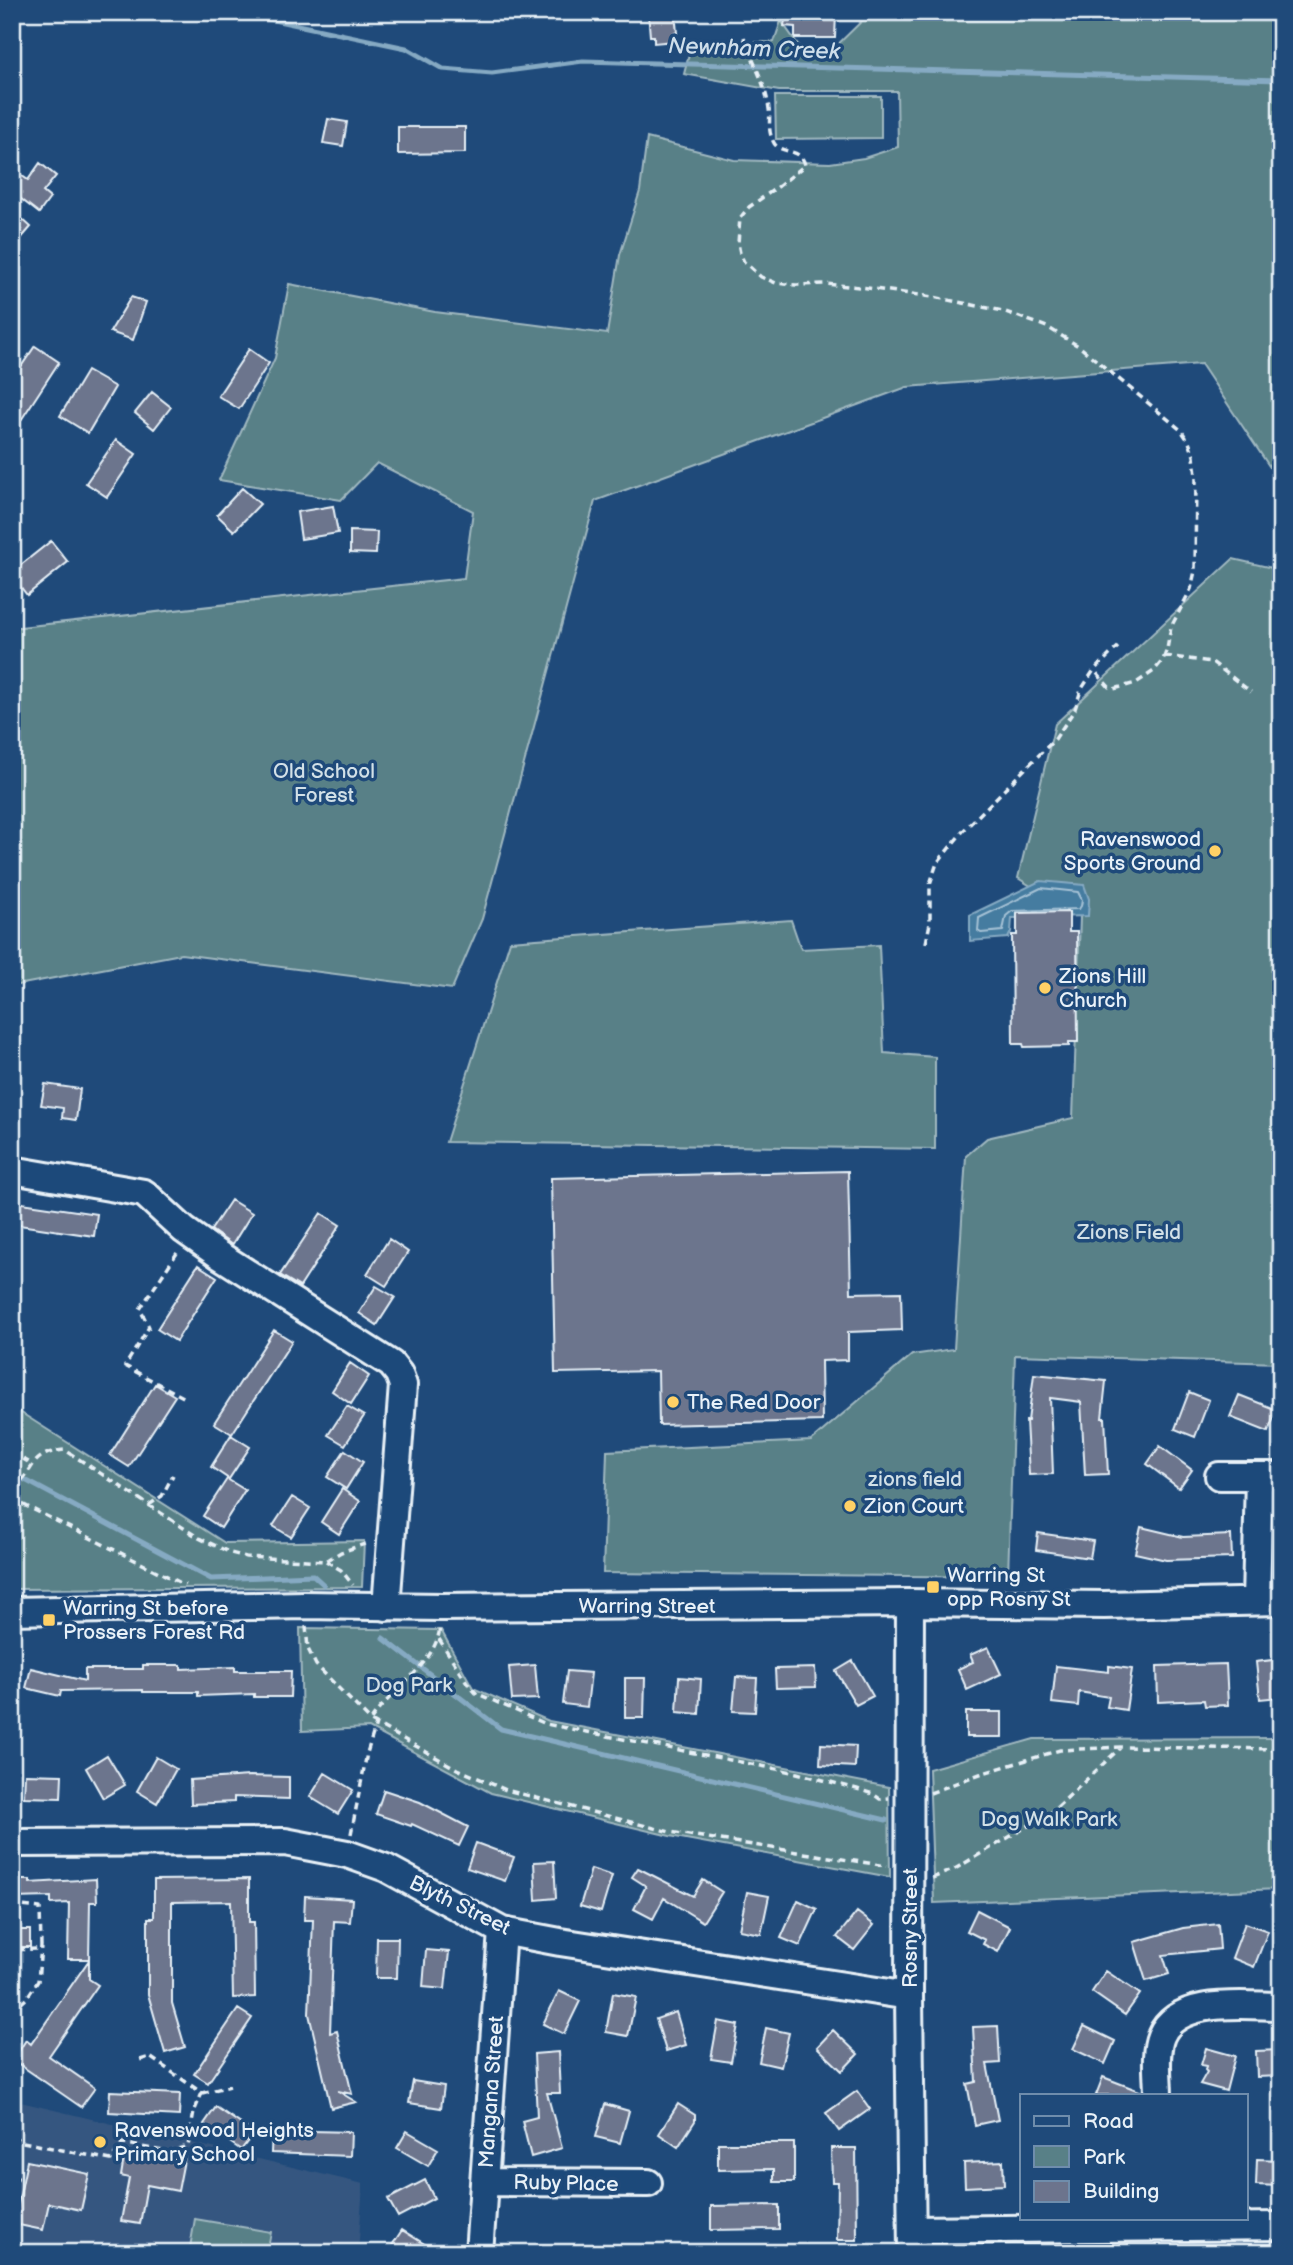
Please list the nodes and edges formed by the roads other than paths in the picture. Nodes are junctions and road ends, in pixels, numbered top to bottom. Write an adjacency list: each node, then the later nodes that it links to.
1 (12, 1170): 6 (street)
2 (1219, 1476): 3 (street)
3 (1270, 1476): 4 (street)
4 (1268, 1601): 5 (street, Warring Street)
5 (910, 1603): 6 (street, Warring Street); 10 (street, Rosny Street)
6 (386, 1607): 7 (street, Warring Street)
7 (12, 1611)
8 (12, 1843): 9 (street, Blyth Street)
9 (502, 1931): 10 (street, Blyth Street); 13 (street, Mangana Street)
10 (909, 1996): 17 (street, Rosny Street)
11 (1281, 2006): 12 (street)
12 (1158, 2094)
13 (485, 2182): 14 (street, Ruby Place); 18 (street, Mangana Street)
14 (648, 2183)
15 (1158, 2222): 16 (street); 17 (street)
16 (1281, 2226)
17 (912, 2241)
18 (479, 2253)

